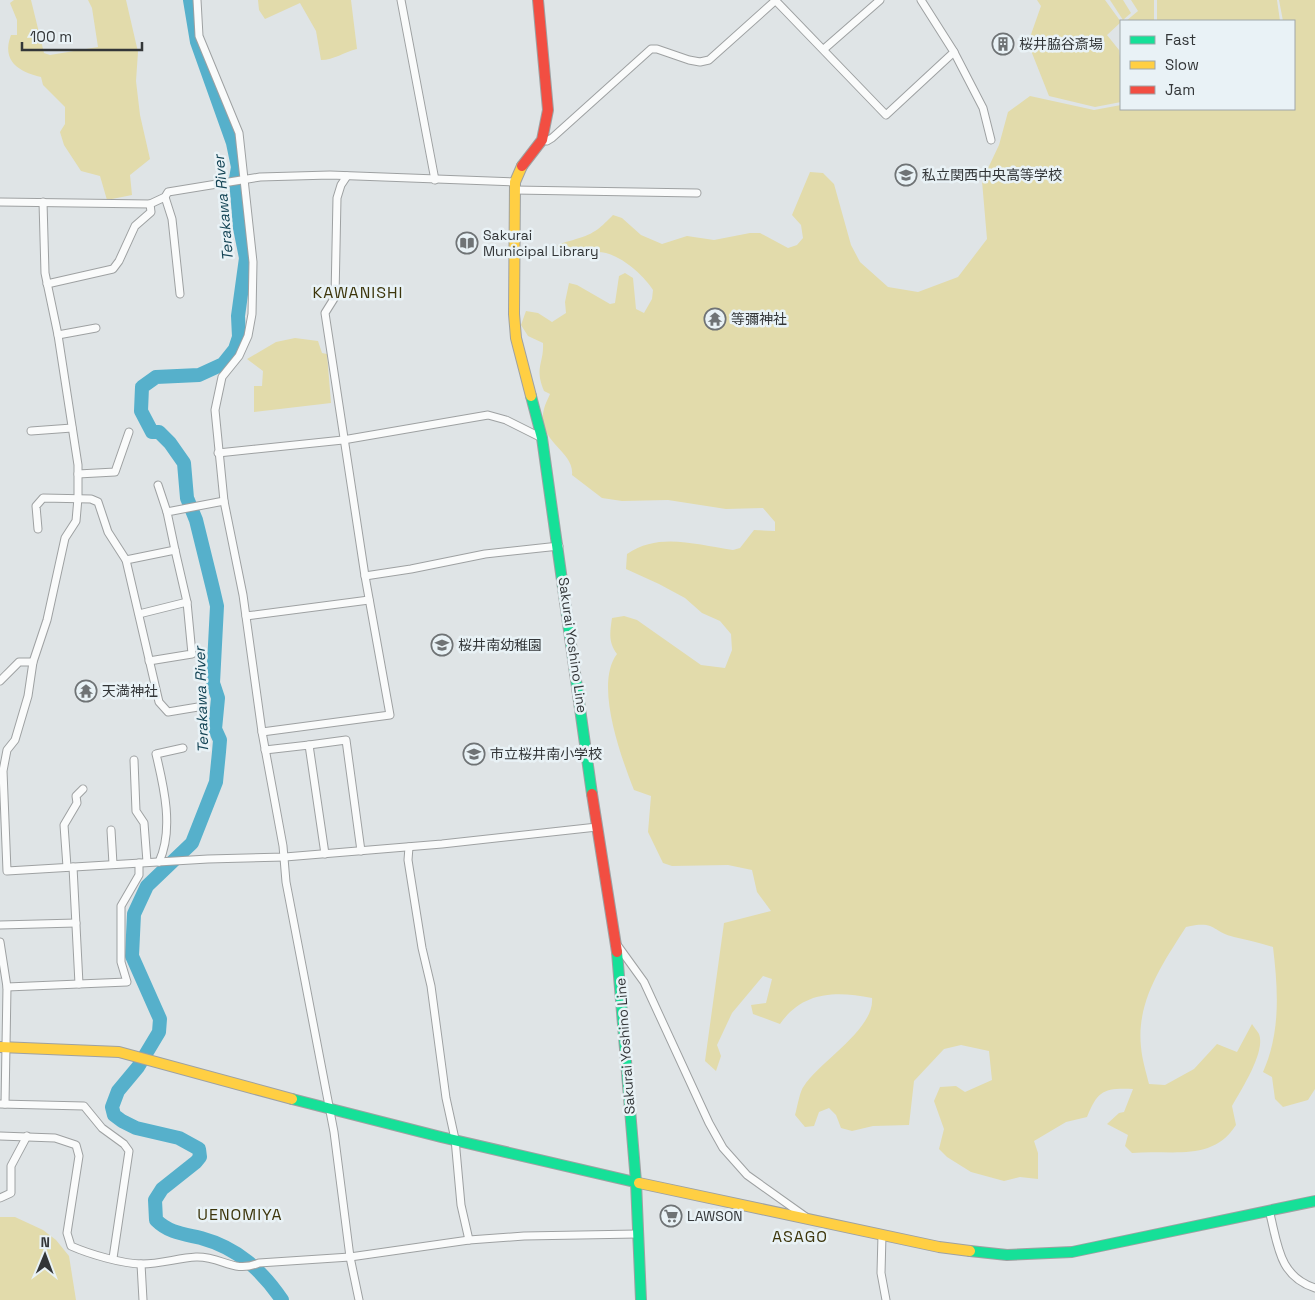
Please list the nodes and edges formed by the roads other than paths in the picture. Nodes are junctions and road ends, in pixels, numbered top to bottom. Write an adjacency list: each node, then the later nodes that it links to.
1 (197, 0): 12 (street)
2 (401, 0): 13 (street)
3 (538, 0): 9 (street, Sakurai Yoshino Line)
4 (776, 0): 7 (street); 9 (street)
5 (880, 0): 7 (street)
6 (921, 0): 8 (street)
7 (824, 49): 8 (street)
8 (954, 52): 10 (street)
9 (542, 140): 14 (street, Sakurai Yoshino Line)
10 (991, 140)
11 (347, 176): 12 (street); 13 (street); 28 (street)
12 (242, 178): 16 (street); 29 (street)
13 (436, 180): 14 (street)
14 (515, 186): 15 (street); 27 (street, Sakurai Yoshino Line)
15 (697, 193)
16 (165, 198): 19 (street); 21 (street)
17 (0, 202): 18 (street)
18 (43, 202): 19 (street); 20 (street)
19 (150, 204): 20 (street)
20 (47, 284): 23 (street)
21 (180, 294)
22 (96, 328): 23 (street)
23 (58, 335): 24 (street)
24 (72, 428): 25 (street); 30 (street)
25 (32, 431)
26 (129, 432): 30 (street)
27 (542, 438): 28 (street); 36 (street, Sakurai Yoshino Line)
28 (344, 440): 29 (street); 39 (street)
29 (218, 452): 33 (street)
30 (78, 474): 32 (street)
31 (158, 485): 34 (street)
32 (78, 498): 35 (street); 38 (street); 45 (street)
33 (224, 501): 34 (street); 43 (street)
34 (167, 512): 37 (street)
35 (38, 529)
36 (559, 546): 39 (street); 55 (street, Sakurai Yoshino Line)
37 (174, 550): 38 (street); 41 (street)
38 (126, 560): 42 (street)
39 (365, 576): 40 (street)
40 (369, 600): 43 (street); 48 (street)
41 (187, 602): 42 (street); 44 (street)
42 (139, 614): 44 (street)
43 (246, 616): 48 (street)
44 (149, 661): 47 (street)
45 (33, 662): 46 (street); 50 (street)
46 (0, 681)
47 (198, 708)
48 (262, 732): 52 (street)
49 (310, 745): 52 (street); 58 (street); 59 (street)
50 (3, 748): 64 (street)
51 (183, 748): 62 (street)
52 (265, 750): 60 (street)
53 (134, 760): 61 (street)
54 (83, 789): 64 (street)
55 (597, 826): 57 (street); 68 (street, Sakurai Yoshino Line)
56 (111, 830): 63 (street)
57 (409, 847): 58 (street); 76 (street)
58 (360, 851): 59 (street)
59 (325, 854): 60 (street)
60 (285, 858): 62 (street); 73 (street)
61 (143, 862): 62 (street); 63 (street); 69 (street)
62 (159, 862)
63 (113, 864): 64 (street)
64 (70, 867): 65 (street)
65 (76, 923): 66 (street); 69 (street)
66 (0, 925)
67 (0, 942): 70 (street)
68 (615, 942): 77 (street, Sakurai Yoshino Line); 81 (street)
69 (79, 984): 70 (street)
70 (6, 987): 71 (street)
71 (2, 1047): 72 (street); 73 (street)
72 (3, 1104): 86 (street)
73 (328, 1109): 76 (street); 85 (street)
74 (0, 1136): 75 (street)
75 (27, 1136): 78 (street); 86 (street)
76 (455, 1139): 77 (street); 84 (street)
77 (636, 1182): 81 (street); 82 (street, Sakurai Yoshino Line)
78 (0, 1198)
79 (1315, 1201): 80 (street)
80 (1269, 1210): 83 (street); 88 (street)
81 (809, 1218): 83 (street)
82 (637, 1234): 84 (street); 91 (street, Sakurai Yoshino Line)
83 (882, 1235): 92 (street)
84 (468, 1240): 85 (street)
85 (350, 1257): 87 (street); 90 (street)
86 (113, 1258): 87 (street)
87 (141, 1264): 89 (street)
88 (1315, 1288)
89 (142, 1300)
90 (359, 1300)
91 (641, 1300)
92 (886, 1300)

